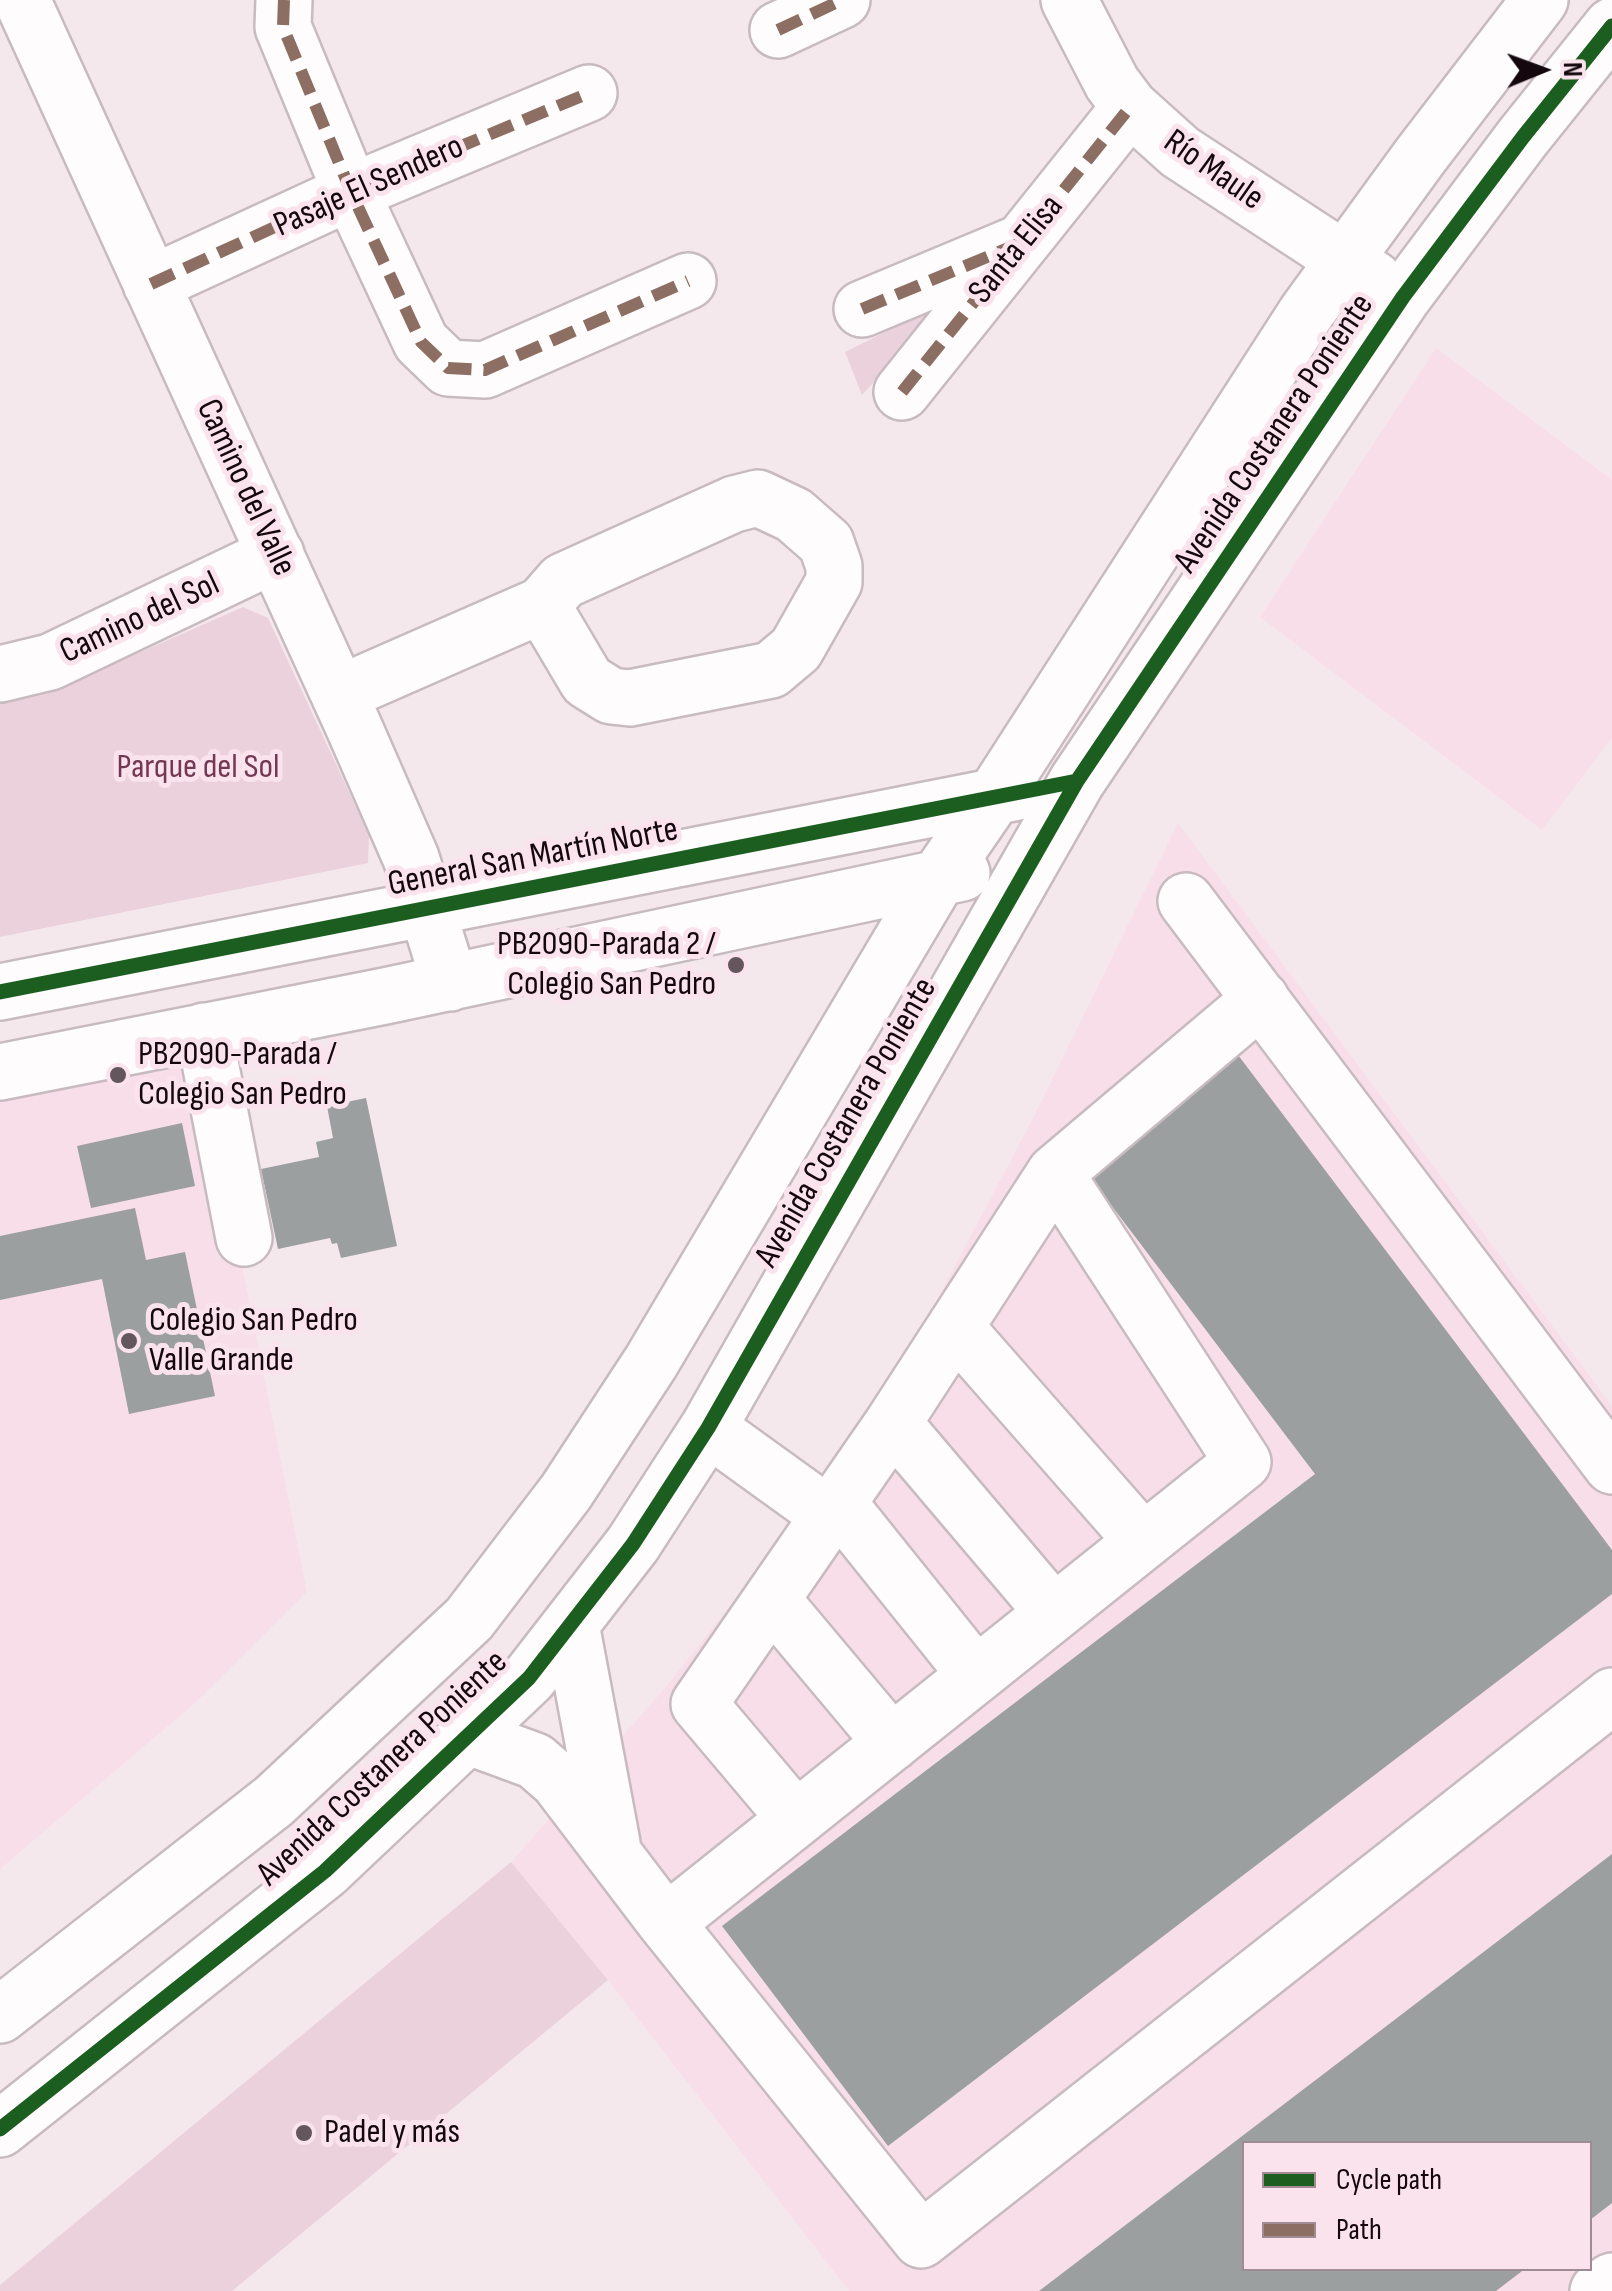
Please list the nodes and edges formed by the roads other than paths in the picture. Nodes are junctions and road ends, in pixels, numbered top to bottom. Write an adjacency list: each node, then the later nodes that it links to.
1 (22, 0): 14 (street, Camino del Valle)
2 (284, 0): 10 (street)
3 (842, 0): 7 (street)
4 (1069, 0): 9 (street, Río Maule)
5 (1540, 0): 12 (street, Avenida Costanera Poniente)
6 (1612, 26): 15 (street, Avenida Costanera Poniente)
7 (778, 30)
8 (588, 93): 10 (street, Pasaje El Sendero)
9 (1130, 107): 11 (street, Santa Elisa); 12 (street, Río Maule)
10 (352, 192): 13 (street); 14 (street, Pasaje El Sendero)
11 (1026, 240): 16 (street); 17 (street, Santa Elisa)
12 (1345, 260): 15 (street, Río Maule); 23 (street, Avenida Costanera Poniente)
13 (688, 281)
14 (151, 284): 18 (street, Camino del Valle)
15 (1403, 297): 22 (street, Avenida Costanera Poniente)
16 (862, 309)
17 (902, 392)
18 (276, 554): 20 (street, Camino del Sol); 21 (street, Camino del Valle)
19 (542, 606): 19 (street); 21 (street)
20 (0, 674)
21 (340, 694): 27 (street, Camino del Valle)
22 (1077, 781): 23 (street, General San Martín Norte); 24 (street, Avenida Costanera Poniente)
23 (994, 797): 25 (street, Avenida Costanera Poniente); 27 (street, General San Martín Norte)
24 (1030, 859): 25 (street); 34 (street, Avenida Costanera Poniente)
25 (939, 877): 28 (street); 32 (street, Avenida Costanera Poniente)
26 (1186, 901): 30 (street)
27 (429, 908): 28 (street, Camino del Valle); 29 (street, General San Martín Norte)
28 (450, 982): 31 (street)
29 (0, 992)
30 (1260, 999): 35 (street); 40 (street)
31 (204, 1032): 33 (street); 36 (street)
32 (830, 1059): 34 (street); 53 (street, Avenida Costanera Poniente)
33 (0, 1072)
34 (898, 1092): 39 (street, Avenida Costanera Poniente)
35 (1054, 1173): 37 (street); 42 (street)
36 (244, 1238)
37 (955, 1327): 38 (street); 42 (street)
38 (892, 1422): 41 (street); 44 (street)
39 (708, 1428): 41 (street); 45 (street, Avenida Costanera Poniente)
40 (1612, 1466)
41 (834, 1509): 43 (street); 46 (street)
42 (1143, 1541): 44 (street)
43 (772, 1600): 49 (street); 50 (street)
44 (1054, 1613): 46 (street)
45 (571, 1624): 48 (street, Avenida Costanera Poniente); 51 (street)
46 (976, 1675): 49 (street)
47 (1612, 1696): 52 (street)
48 (467, 1736): 51 (street); 54 (street, Avenida Costanera Poniente)
49 (892, 1742): 50 (street)
50 (796, 1819): 52 (street)
51 (614, 1851): 52 (street)
52 (666, 1923)
53 (0, 2015)
54 (0, 2129)
55 (1612, 2280): 56 (street)
56 (1598, 2291)

